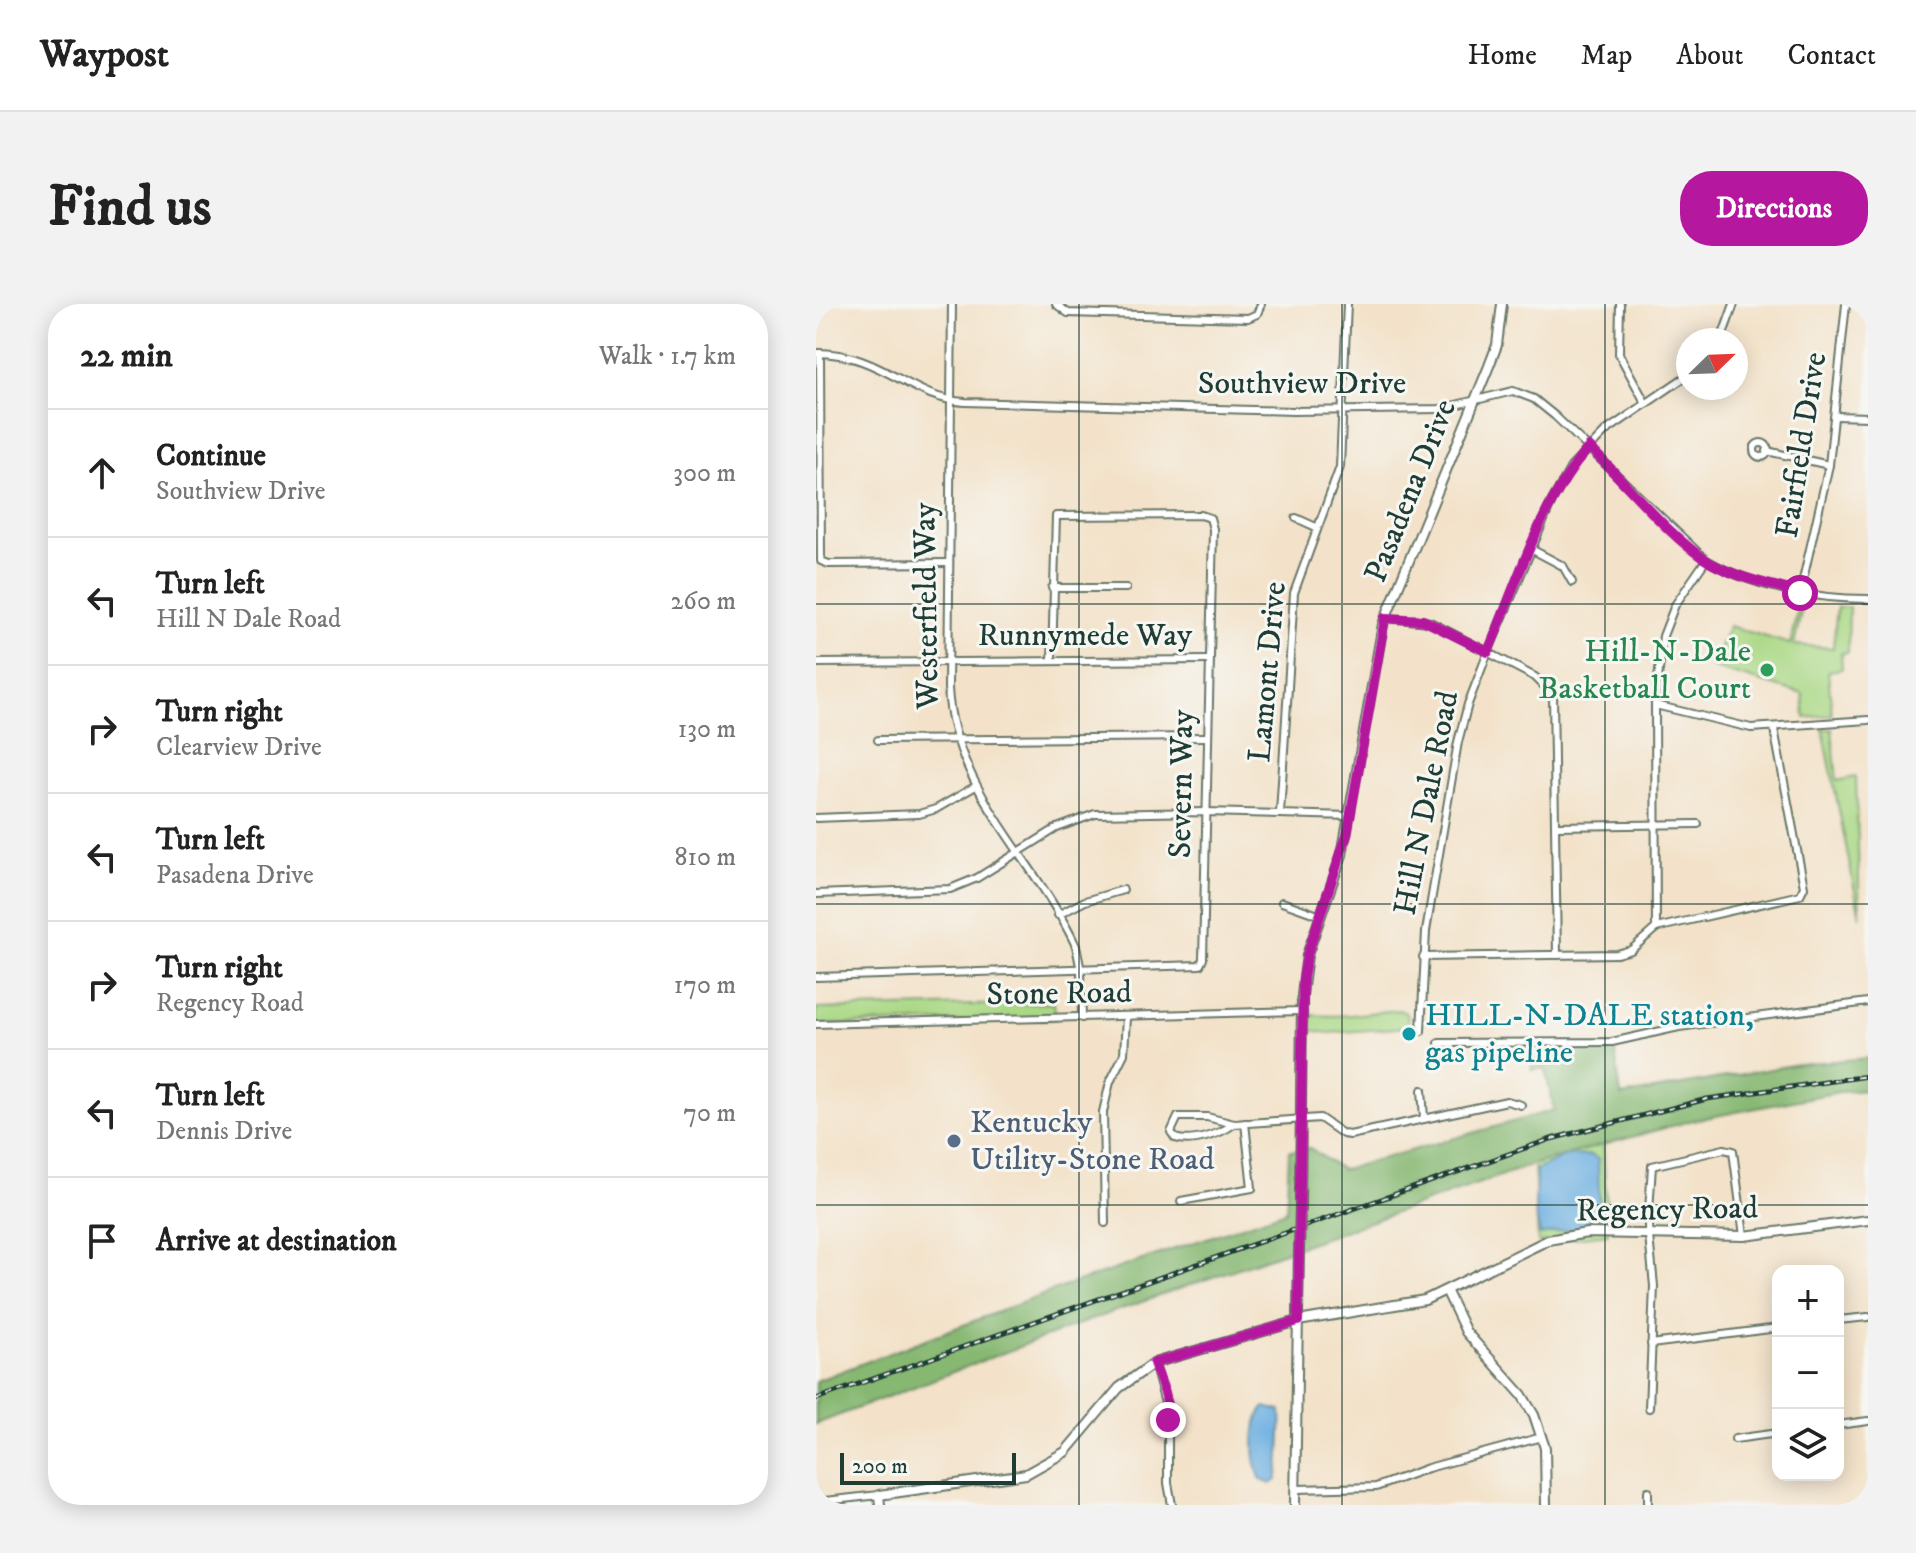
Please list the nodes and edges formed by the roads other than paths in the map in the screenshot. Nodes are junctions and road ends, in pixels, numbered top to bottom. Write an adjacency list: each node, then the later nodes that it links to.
1 (952, 304): 13 (street, Westerfield Way)
2 (1056, 304): 3 (street)
3 (1261, 304)
4 (1347, 304): 15 (street, Lamont Drive)
5 (1502, 304): 12 (street, Pasadena Drive)
6 (1620, 304): 14 (street)
7 (1734, 304): 9 (street)
8 (1846, 304): 16 (street, Fairfield Drive)
9 (1725, 328)
10 (818, 353): 13 (street, Southview Drive); 25 (street)
11 (1676, 383): 14 (street, Hill N Dale Road)
12 (1474, 400): 15 (street, Southview Drive); 18 (street, Southview Drive); 31 (street, Pasadena Drive)
13 (950, 401): 15 (street, Southview Drive); 25 (street, Westerfield Way)
14 (1646, 404): 18 (street, Hill N Dale Road)
15 (1343, 410): 22 (street, Lamont Drive)
16 (1836, 416): 17 (street); 20 (street, Fairfield Drive)
17 (1868, 417)
18 (1589, 447): 23 (street, Hill N Dale Road); 24 (street, Southview Drive)
19 (1767, 451): 20 (street)
20 (1829, 465): 29 (street, Fairfield Drive)
21 (1296, 518): 22 (street)
22 (1316, 527): 45 (street, Lamont Drive)
23 (1531, 549): 26 (street); 32 (street, Hill N Dale Road)
24 (1706, 560): 29 (street, Southview Drive); 37 (street)
25 (949, 563): 35 (street, Westerfield Way)
26 (1572, 582)
27 (1052, 588): 28 (street); 33 (street, Severn Way); 34 (street, Severn Way)
28 (1126, 588)
29 (1800, 593): 30 (street, Southview Drive)
30 (1868, 599)
31 (1385, 618): 32 (street); 46 (street, Pasadena Drive)
32 (1488, 652): 50 (street); 59 (street, Hill N Dale Road)
33 (1052, 660): 34 (street, Runnymede Way); 35 (street, Runnymede Way)
34 (1209, 660): 40 (street, Severn Way)
35 (948, 661): 36 (street, Runnymede Way); 41 (street, Westerfield Way)
36 (816, 663)
37 (1655, 705): 39 (street); 48 (street)
38 (1868, 720): 39 (street)
39 (1774, 729): 57 (street)
40 (1207, 737): 41 (street); 44 (street, Severn Way)
41 (955, 739): 42 (street); 43 (street, Westerfield Way)
42 (878, 740)
43 (976, 786): 47 (street); 51 (street, Westerfield Way)
44 (1206, 812): 45 (street); 51 (street); 60 (street, Severn Way)
45 (1280, 813): 46 (street)
46 (1350, 816): 56 (street, Pasadena Drive)
47 (816, 818)
48 (1656, 824): 49 (street); 50 (street); 57 (street)
49 (1698, 824)
50 (1556, 826): 58 (street)
51 (1018, 852): 53 (street); 55 (street, Westerfield Way)
52 (1123, 890): 55 (street)
53 (816, 894)
54 (1282, 902): 56 (street)
55 (1058, 915): 60 (street, Westerfield Way)
56 (1321, 916): 63 (street, Pasadena Drive)
57 (1656, 928): 58 (street)
58 (1557, 955): 59 (street)
59 (1423, 957): 67 (street, Hill N Dale Road)
60 (1081, 971): 61 (street, Severn Way); 65 (street, Westerfield Way)
61 (816, 977)
62 (1868, 1002): 68 (street)
63 (1302, 1011): 64 (street, Stone Road); 71 (street, Pasadena Drive)
64 (1126, 1017): 65 (street, Stone Road); 77 (street)
65 (1082, 1018): 66 (street, Stone Road)
66 (816, 1024)
67 (1421, 1031)
68 (1439, 1043)
69 (1422, 1090): 72 (street)
70 (1521, 1105): 72 (street)
71 (1301, 1117): 72 (street); 73 (street); 83 (street, Pasadena Drive, bridge)
72 (1424, 1118)
73 (1245, 1123): 74 (street); 75 (street)
74 (1234, 1124): 74 (street)
75 (1181, 1201)
76 (1868, 1220): 79 (street, Regency Road)
77 (1105, 1223)
78 (1648, 1235): 79 (street, Regency Road); 79 (street); 80 (street, Regency Road); 85 (street)
79 (1744, 1236)
80 (1447, 1292): 83 (street, Regency Road); 91 (street)
81 (1868, 1317): 82 (street)
82 (1844, 1319)
83 (1298, 1321): 86 (street, Regency Road); 93 (street, Pasadena Drive)
84 (1772, 1329): 85 (street)
85 (1651, 1344): 87 (street)
86 (1154, 1363): 95 (street, Regency Road); 97 (street)
87 (1649, 1408)
88 (1868, 1421): 89 (street)
89 (1844, 1424)
90 (1772, 1434): 92 (street)
91 (1542, 1437): 93 (street); 99 (street)
92 (1735, 1439)
93 (1296, 1489): 98 (street, Pasadena Drive)
94 (1648, 1491): 100 (street)
95 (880, 1500): 96 (street, Regency Road)
96 (816, 1502)
97 (1172, 1505)
98 (1295, 1505)
99 (1546, 1505)
100 (1648, 1505)

